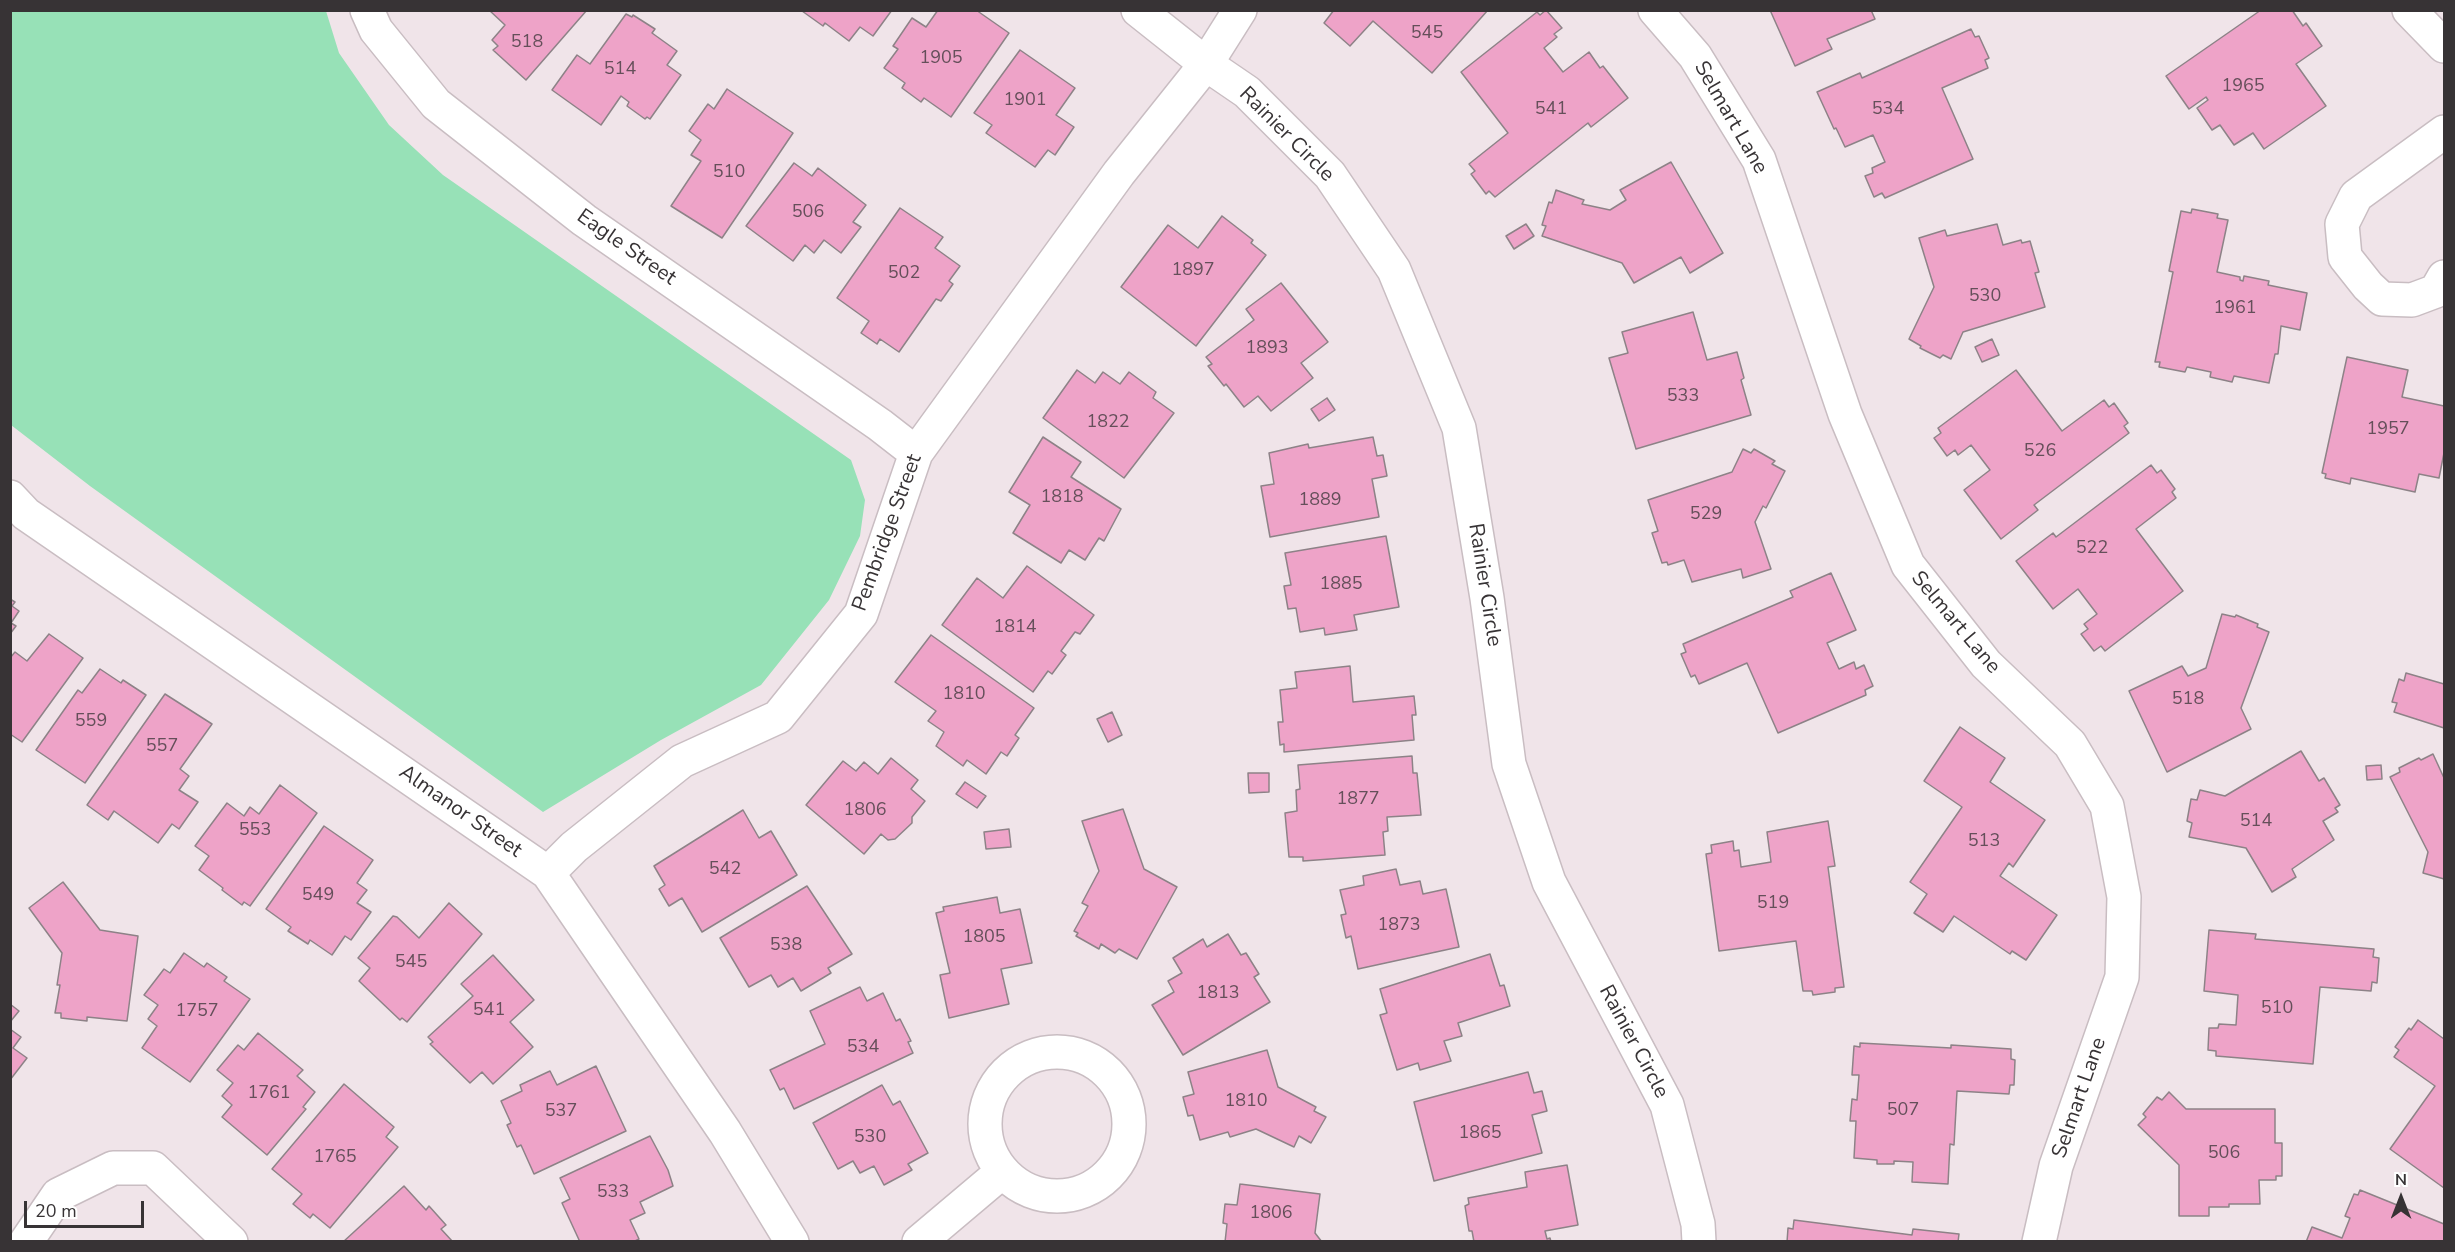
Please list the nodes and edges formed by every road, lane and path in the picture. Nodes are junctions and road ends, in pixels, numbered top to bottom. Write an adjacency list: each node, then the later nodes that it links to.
1 (368, 10): 10 (street, Eagle Street)
2 (1138, 10): 7 (street, Rainier Circle)
3 (1240, 10): 7 (street, Pembridge Street)
4 (1654, 10): 19 (street, Selmart Lane)
5 (2409, 10): 6 (street)
6 (2445, 46)
7 (1206, 64): 10 (street, Pembridge Street); 18 (street, Rainier Circle)
8 (2445, 132): 9 (street)
9 (2445, 278)
10 (916, 453): 12 (street, Pembridge Street)
11 (10, 497): 12 (street, Almanor Street)
12 (548, 873): 16 (street, Almanor Street)
13 (1002, 1172): 13 (street); 17 (street)
14 (26, 1242): 15 (street)
15 (231, 1242)
16 (792, 1242)
17 (919, 1242)
18 (1700, 1242)
19 (2039, 1242)

